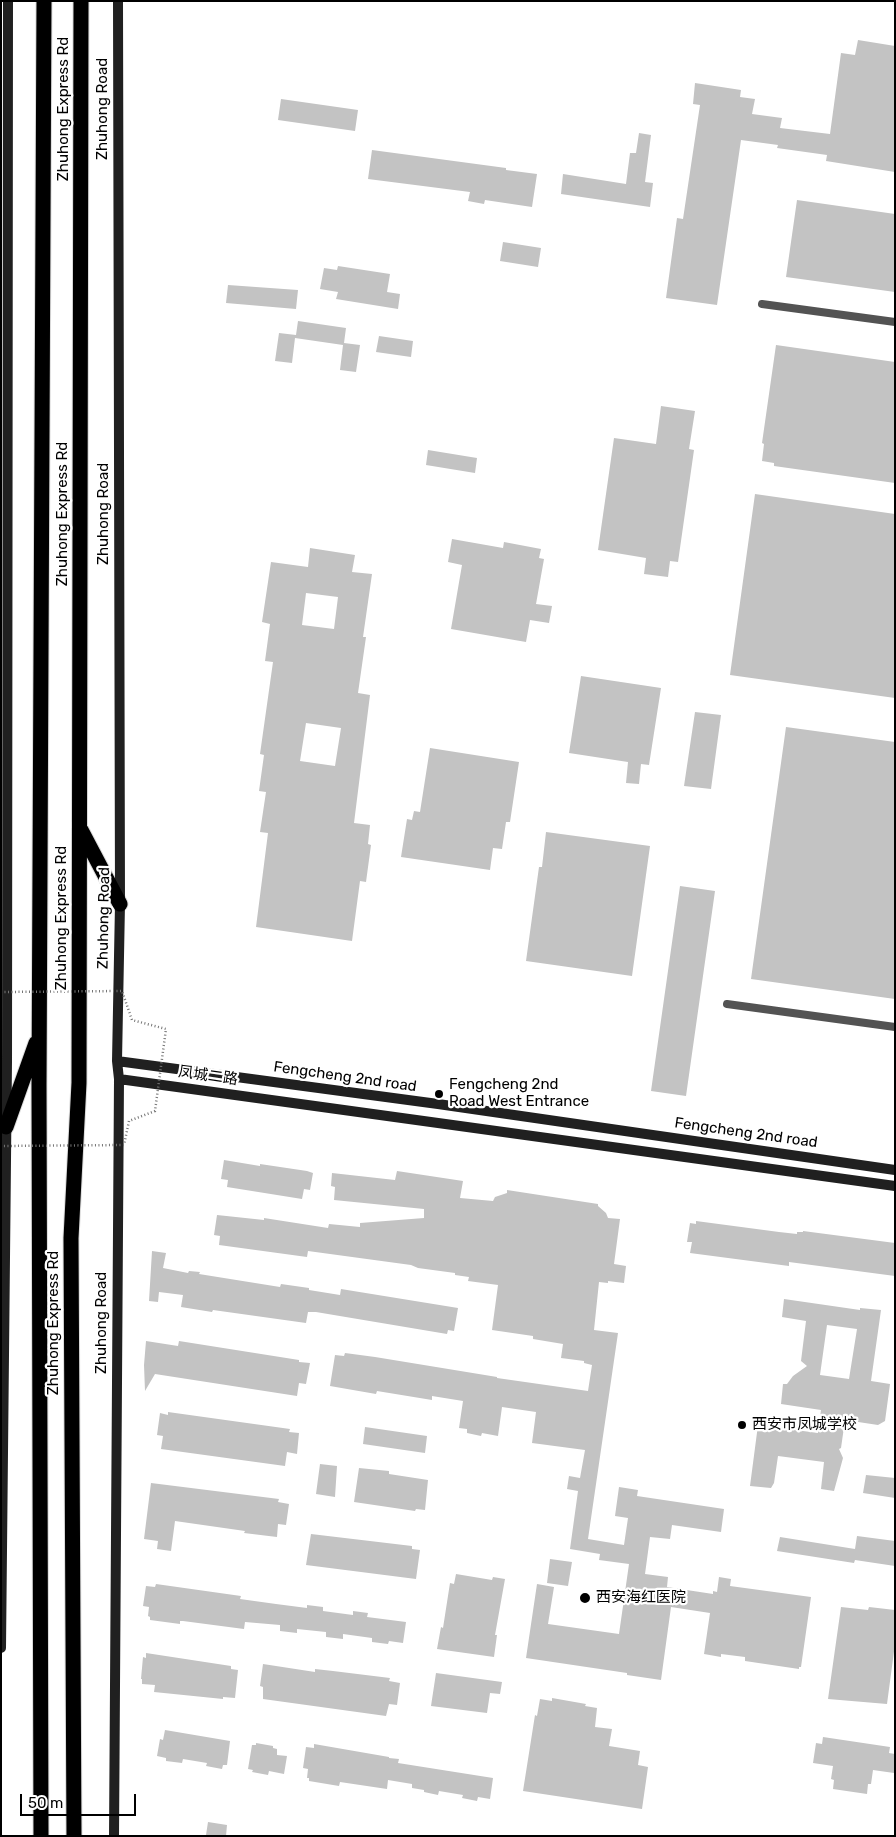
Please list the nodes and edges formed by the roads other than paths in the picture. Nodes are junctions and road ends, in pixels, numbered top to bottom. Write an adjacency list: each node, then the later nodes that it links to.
1 (8, 1): 14 (main road)
2 (44, 1): 11 (highway, Zhuhong Express Rd)
3 (81, 1): 7 (highway, Zhuhong Express Rd)
4 (118, 1): 8 (main road, Zhuhong Road)
5 (762, 304): 6 (lane)
6 (895, 322)
7 (80, 829): 8 (highway); 19 (highway, Zhuhong Express Rd)
8 (120, 904): 12 (main road, Zhuhong Road)
9 (727, 1004): 10 (lane)
10 (895, 1027)
11 (40, 1032): 14 (highway); 18 (highway, Zhuhong Express Rd)
12 (117, 1061): 13 (main road, Zhuhong Road); 15 (main road, Fengcheng 2nd road)
13 (119, 1079): 16 (main road, 凤城二路); 20 (main road, Zhuhong Road)
14 (6, 1127): 17 (main road)
15 (895, 1170)
16 (895, 1186)
17 (1, 1648)
18 (41, 1836)
19 (74, 1836)
20 (114, 1836)

